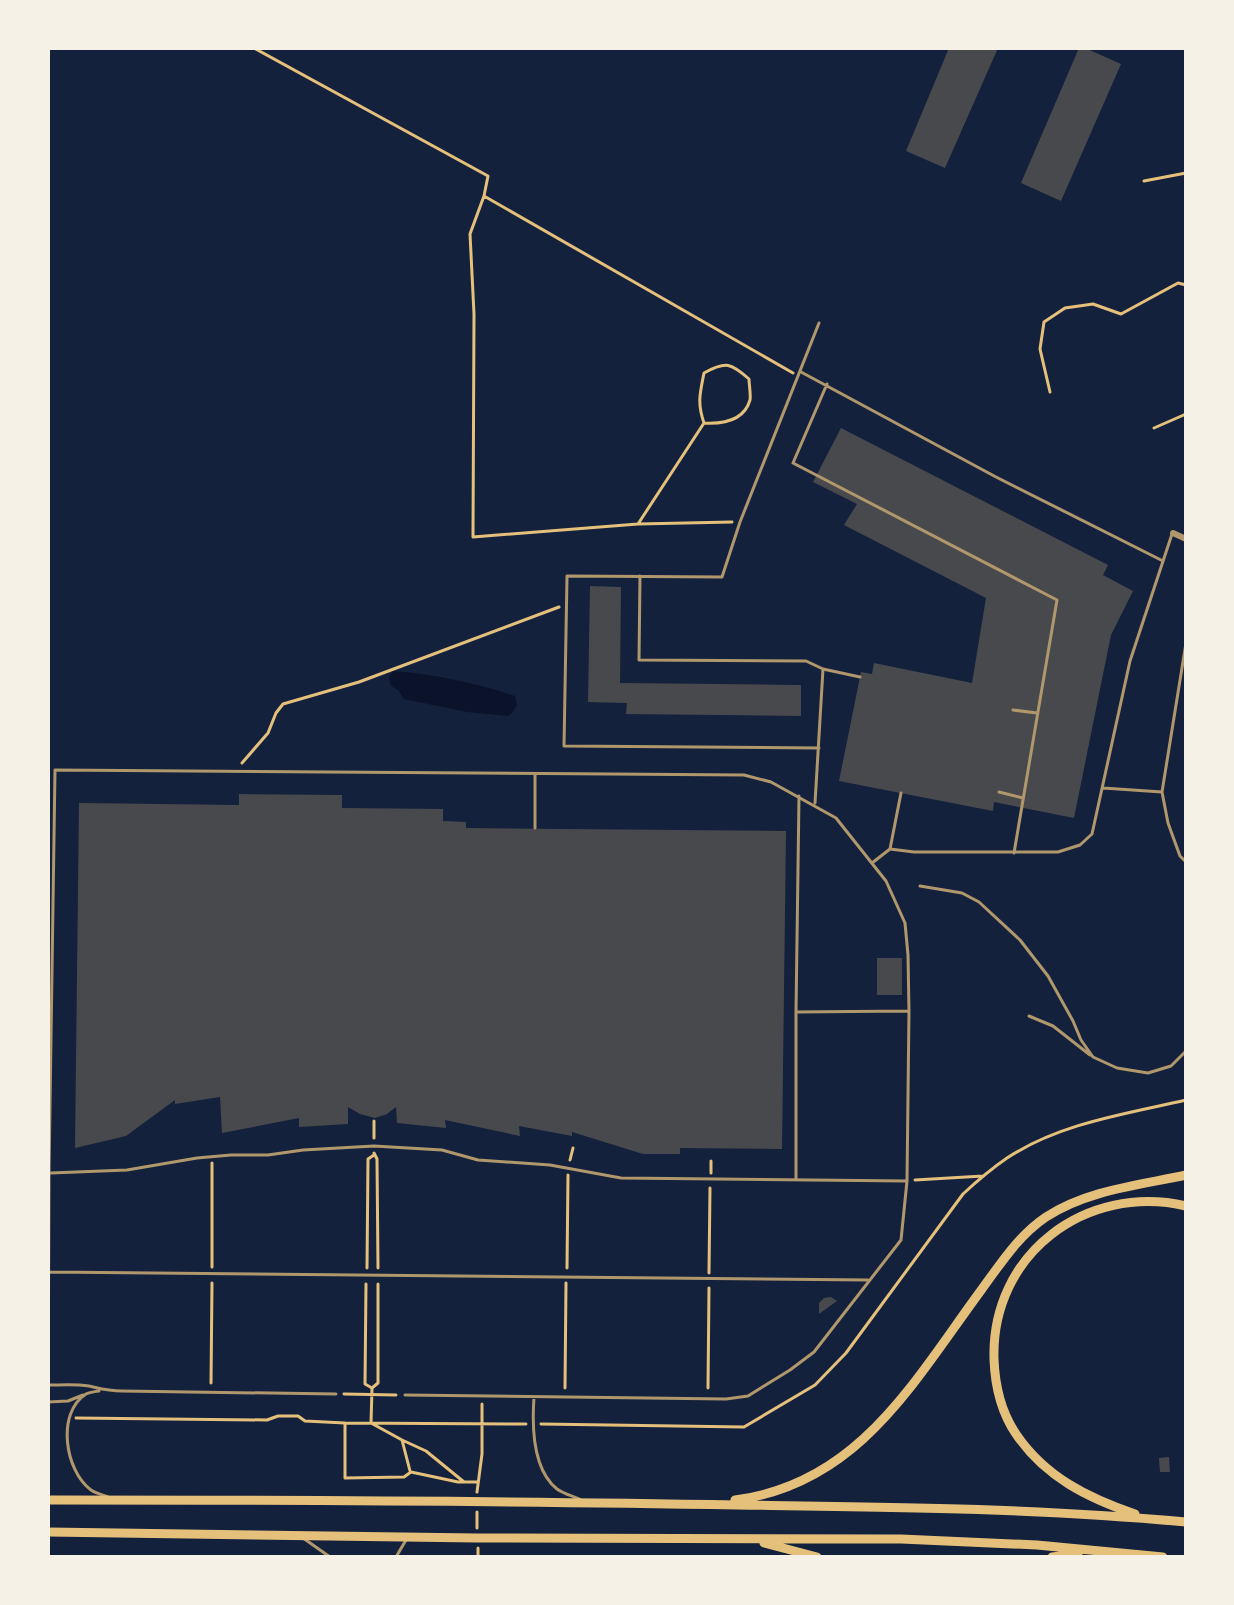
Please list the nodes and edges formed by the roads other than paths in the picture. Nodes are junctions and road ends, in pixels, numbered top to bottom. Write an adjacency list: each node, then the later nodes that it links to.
1 (819, 323): 2 (lane)
2 (800, 374): 3 (lane); 7 (lane)
3 (827, 384): 6 (lane); 12 (lane)
4 (1173, 533): 5 (street); 6 (lane)
5 (1186, 539)
6 (1163, 561): 15 (lane)
7 (640, 576): 9 (lane); 13 (lane)
8 (1186, 643): 17 (lane)
9 (823, 669): 10 (lane); 13 (lane)
10 (860, 677)
11 (1013, 710): 12 (lane)
12 (1037, 713): 20 (lane)
13 (819, 748): 21 (lane)
14 (535, 774): 19 (lane); 22 (lane); 33 (lane)
15 (1103, 788): 17 (lane); 24 (lane)
16 (999, 792): 20 (lane)
17 (1162, 792): 25 (lane)
18 (901, 793): 23 (lane)
19 (799, 796): 21 (lane); 29 (lane)
20 (1023, 798): 24 (lane)
21 (814, 805): 26 (lane)
22 (535, 828)
23 (890, 849): 24 (lane); 26 (lane)
24 (1014, 853)
25 (1186, 862)
26 (872, 863): 28 (lane)
27 (920, 886): 32 (lane)
28 (909, 1011): 29 (lane); 36 (lane)
29 (796, 1012): 35 (lane)
30 (1029, 1016): 32 (lane)
31 (1186, 1051): 32 (lane)
32 (1093, 1057)
33 (49, 1173): 35 (lane); 38 (lane)
34 (1186, 1175): 51 (main road)
35 (796, 1180): 36 (lane)
36 (907, 1181): 39 (lane)
37 (1186, 1206): 52 (main road)
38 (49, 1272): 39 (lane); 40 (lane)
39 (868, 1280): 45 (lane)
40 (49, 1385): 41 (lane); 46 (lane)
41 (102, 1390): 42 (lane); 43 (lane)
42 (87, 1394): 46 (lane); 49 (lane)
43 (336, 1394)
44 (405, 1395): 45 (lane)
45 (534, 1397): 50 (lane)
46 (48, 1402): 47 (lane)
47 (48, 1426)
48 (48, 1500): 49 (main road)
49 (116, 1500): 50 (main road)
50 (585, 1502): 51 (main road)
51 (705, 1504): 52 (main road)
52 (1150, 1518): 53 (main road)
53 (1186, 1522)
54 (48, 1532): 55 (main road)
55 (300, 1536): 56 (main road); 60 (lane)
56 (407, 1537): 57 (main road); 61 (lane)
57 (749, 1539): 58 (main road); 62 (main road)
58 (1134, 1554): 59 (main road); 63 (main road)
59 (1154, 1556): 64 (main road)
60 (330, 1557)
61 (396, 1557)
62 (817, 1557)
63 (1052, 1557)
64 (1163, 1557)

